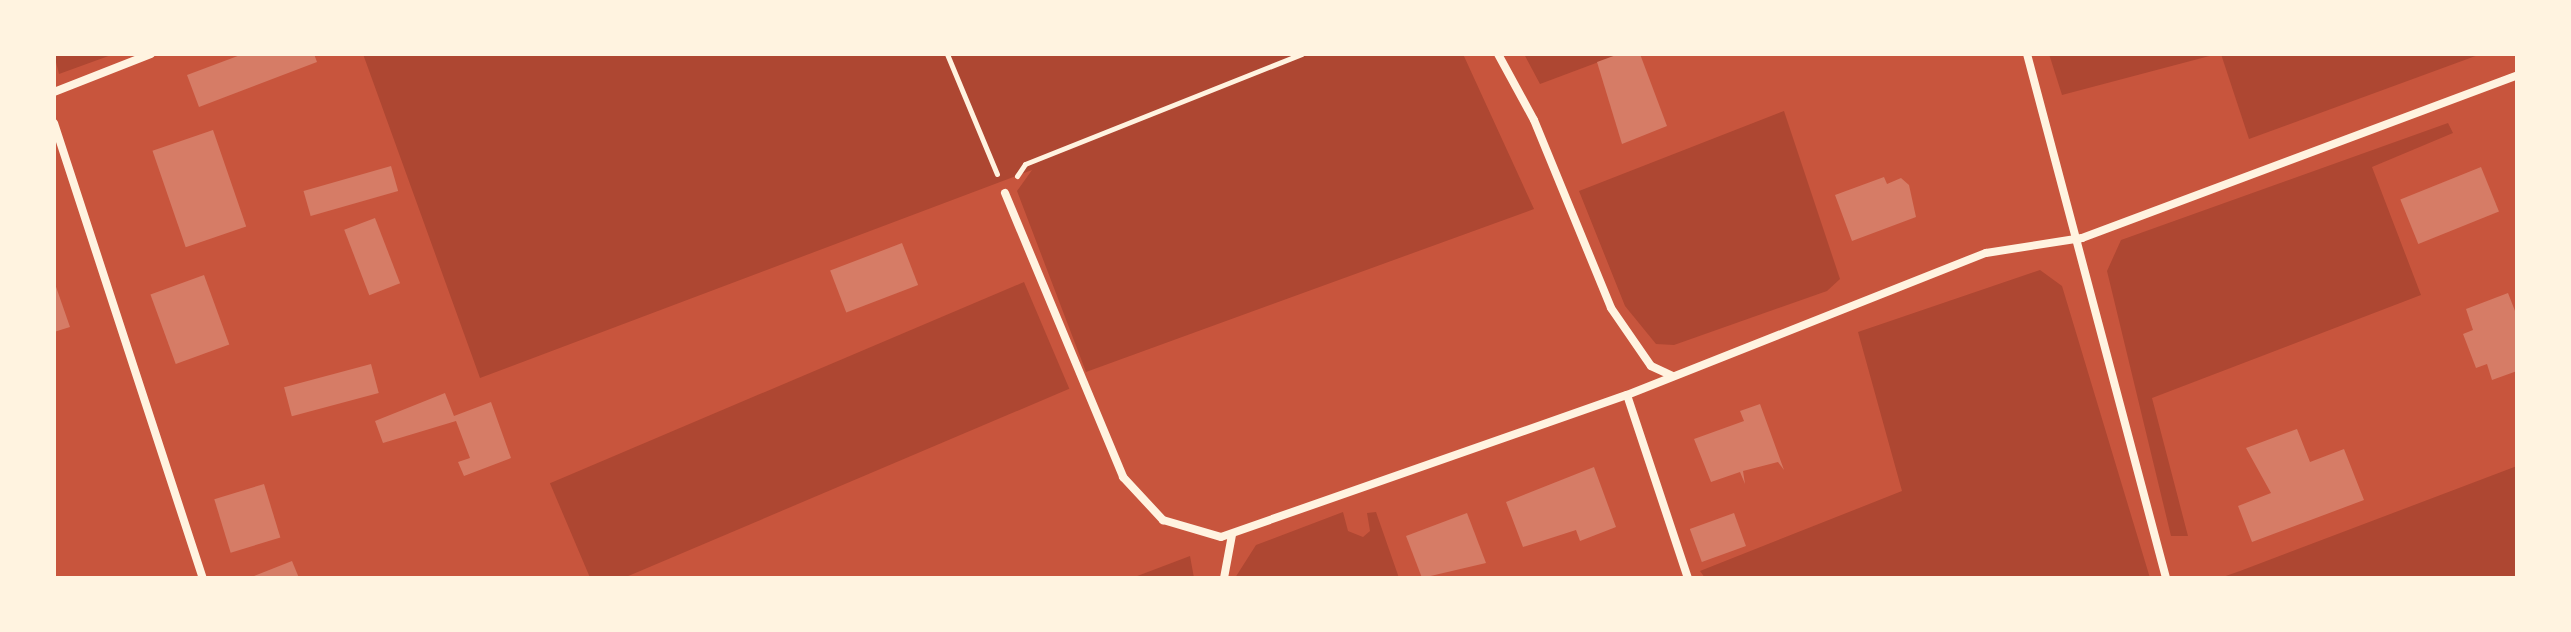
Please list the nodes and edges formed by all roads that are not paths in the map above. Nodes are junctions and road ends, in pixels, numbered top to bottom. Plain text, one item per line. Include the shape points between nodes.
1 (151, 54) edge
2 (1498, 54) edge
3 (2027, 54) edge
4 (2517, 75) edge
5 (54, 92) edge
6 (54, 123) edge
7 (1005, 193) road end
8 (2082, 238) junction
9 (1672, 376) junction
10 (1627, 395) junction
11 (1232, 535) junction
12 (203, 578) edge
13 (1224, 578) edge
14 (1688, 578) edge
15 (2166, 578) edge

1 - 5 street
2 - 9 street via 1534,120 1611,308 1651,366
3 - 8 street
4 - 8 street
6 - 12 street
7 - 11 street via 1123,477 1163,520 1195,535
8 - 9 street via 1986,253
8 - 15 street
9 - 10 street
10 - 11 street
10 - 14 street
11 - 13 street

